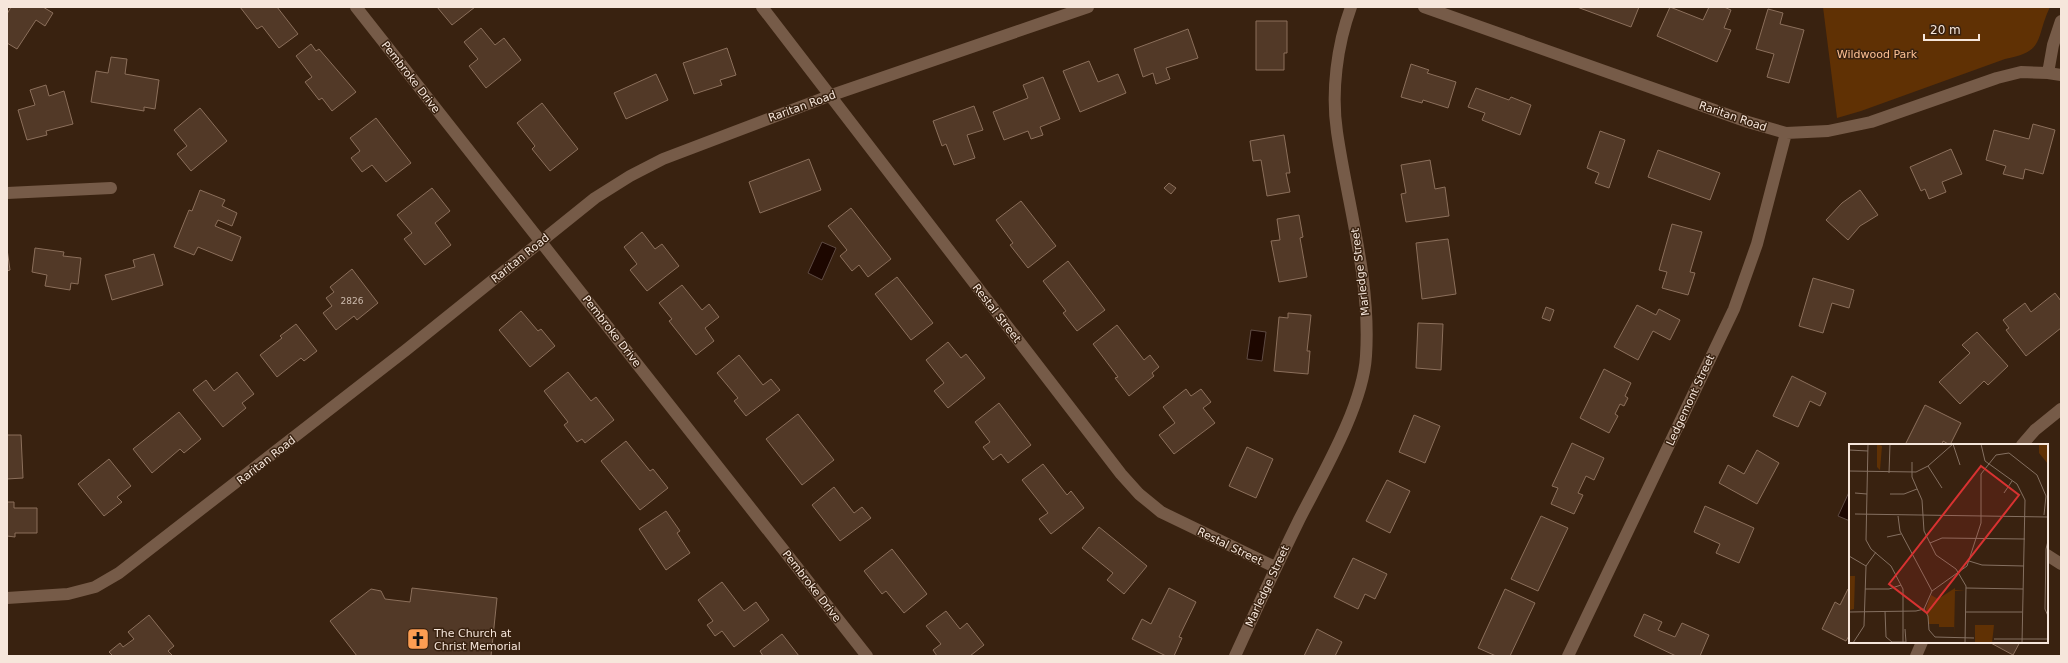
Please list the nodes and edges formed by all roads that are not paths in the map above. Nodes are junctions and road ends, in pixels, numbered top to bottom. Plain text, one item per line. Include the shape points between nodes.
1 (356, 7) edge
2 (762, 7) edge
3 (1088, 7) edge
4 (1350, 7) edge
5 (1424, 7) edge
6 (2061, 21) edge
7 (2048, 72) junction
8 (2061, 75) edge
9 (829, 96) junction
10 (1786, 134) junction
11 (111, 188) dead end
12 (7, 193) edge
13 (541, 240) junction
14 (2061, 409) edge
15 (2023, 444) edge
16 (2048, 556) edge
17 (2061, 564) edge
18 (1275, 567) junction
19 (7, 598) edge
20 (1922, 643) edge
21 (867, 656) edge
22 (1234, 656) edge
23 (1568, 656) edge
24 (1916, 656) edge

1 - 13 street, Pembroke Drive
2 - 9 street, Restal Street
3 - 9 street, Raritan Road
4 - 18 street, Marledge Street via 1335,85 1337,131 1362,273 1366,305 1366,357 1359,390 1336,447
5 - 10 street, Raritan Road
6 - 7 street
7 - 8 street, Raritan Road
7 - 10 street, Raritan Road via 2021,72 1998,78 1871,122 1828,131
9 - 13 street, Raritan Road via 663,159 595,198
9 - 18 street, Restal Street via 1139,494 1161,512
10 - 23 street, Ledgemont Street via 1757,244 1734,309
11 - 12 street
13 - 19 street, Raritan Road via 400,355 119,573 95,587 68,594
13 - 21 street, Pembroke Drive
14 - 15 street via 2035,430
16 - 17 street
18 - 22 street, Marledge Street
20 - 24 street

